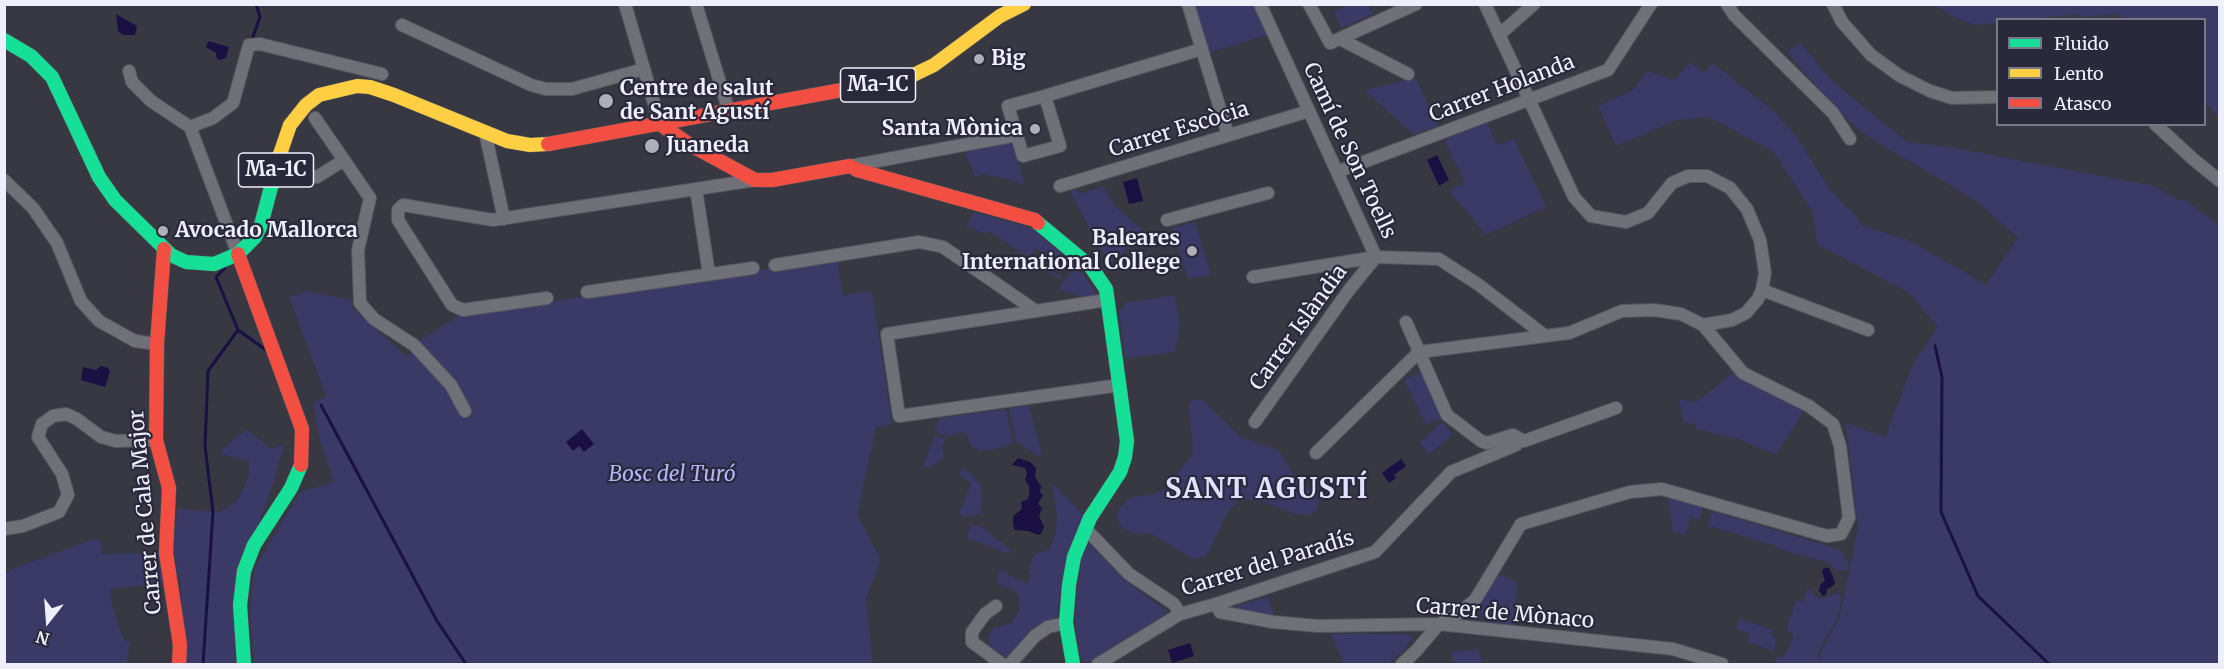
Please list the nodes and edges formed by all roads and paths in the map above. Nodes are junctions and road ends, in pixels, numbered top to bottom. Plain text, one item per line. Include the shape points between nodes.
1 (625, 4) edge
2 (696, 4) edge
3 (1024, 4) edge
4 (1188, 4) edge
5 (1260, 4) edge
6 (1309, 4) edge
7 (1416, 4) edge
8 (1485, 4) edge
9 (1534, 4) edge
10 (1651, 4) edge
11 (1727, 4) edge
12 (1833, 4) edge
13 (402, 25) dead end
14 (1499, 35) junction
15 (1340, 39) junction
16 (4, 40) edge
17 (1202, 49) junction
18 (644, 69) junction
19 (129, 71) dead end
20 (382, 74) dead end
21 (1408, 74) dead end
22 (1045, 96) junction
23 (1996, 98) edge
24 (1529, 99) junction
25 (1309, 111) junction
26 (729, 112) junction
27 (315, 118) dead end
28 (660, 124) junction
29 (2157, 126) edge
30 (190, 127) junction
31 (485, 132) junction
32 (1017, 135) junction
33 (1228, 135) junction
34 (1850, 139) dead end
35 (344, 159) junction
36 (850, 166) junction
37 (276, 171) junction
38 (1337, 172) junction
39 (4, 180) edge
40 (755, 180) junction
41 (2220, 181) edge
42 (1060, 186) dead end
43 (696, 189) junction
44 (1268, 193) dead end
45 (504, 219) junction
46 (1167, 220) dead end
47 (164, 249) junction
48 (238, 254) junction
49 (1376, 257) junction
50 (775, 265) dead end
51 (753, 268) dead end
52 (710, 274) junction
53 (1253, 277) dead end
54 (1762, 290) junction
55 (587, 292) dead end
56 (547, 298) dead end
57 (1107, 300) junction
58 (1036, 310) junction
59 (1407, 322) dead end
60 (1703, 325) junction
61 (1868, 330) dead end
62 (1544, 335) junction
63 (157, 344) junction
64 (1419, 352) junction
65 (1120, 385) junction
66 (1616, 408) dead end
67 (465, 411) dead end
68 (1256, 422) dead end
69 (1519, 439) junction
70 (156, 440) junction
71 (1316, 453) dead end
72 (1085, 528) junction
73 (4, 529) edge
74 (1216, 604) junction
75 (996, 606) dead end
76 (1180, 614) junction
77 (1066, 623) junction
78 (1439, 624) junction
79 (179, 664) edge
80 (244, 664) edge
81 (1002, 664) edge
82 (1010, 664) edge
83 (1073, 664) edge
84 (1098, 664) edge
85 (1402, 664) edge
86 (1722, 664) edge

1 - 18 street
2 - 26 street
3 - 26 main road, Ma-1C via 912,76
4 - 17 street
5 - 25 street, Camí de Son Toells
6 - 15 street via 1330,43
7 - 15 street
8 - 14 street
9 - 14 street
10 - 24 street, Carrer Holanda via 1608,70
11 - 34 street via 1833,113
12 - 23 street via 1842,22 1871,55 1900,76 1952,98
13 - 18 street via 546,89 572,89
14 - 24 street
15 - 21 street
16 - 47 main road via 32,56 52,77 99,177 115,200
17 - 22 street
17 - 33 street
18 - 28 street
19 - 30 street via 132,82 151,101
20 - 30 street via 260,44 249,45 232,103 213,118
22 - 32 street via 1008,106
22 - 32 street via 1059,146 1023,156
24 - 38 street, Carrer Holanda
24 - 54 street via 1574,197 1591,216 1626,222 1648,213 1672,183 1688,176 1707,176 1730,188 1757,228 1765,273
25 - 33 street, Carrer Escòcia
25 - 38 street, Camí de Son Toells
26 - 28 main road, Ma-1C
27 - 35 street
28 - 31 main road, Ma-1C via 544,145 518,144
28 - 40 main road
29 - 41 street
30 - 48 street
31 - 37 main road, Ma-1C via 384,91 344,87 319,95 299,112 284,140
31 - 45 street
32 - 36 street
33 - 42 street, Carrer Escòcia
35 - 37 street via 317,177
35 - 67 street via 370,198 358,250 360,303 374,319 414,345 451,385
36 - 40 main road
36 - 57 main road via 1035,220 1090,267 1106,289
37 - 48 main road, Ma-1C via 261,225
38 - 49 street, Camí de Son Toells
39 - 63 street via 33,208 57,243 81,301 99,321 135,341
40 - 43 street
43 - 45 street
43 - 52 street
44 - 46 street
45 - 56 street via 403,205 398,210 398,220 452,305 463,310
47 - 48 main road via 180,260 201,264 220,262
47 - 63 main road, Carrer de Cala Major
48 - 80 main road via 303,437 301,465 295,480 254,545 244,571 240,605
49 - 53 street
49 - 62 street, Camí de Son Toells via 1439,259
49 - 68 street, Carrer Islàndia
50 - 58 street via 919,242 943,247
51 - 52 street
52 - 55 street
54 - 60 street via 1746,313
54 - 61 street
57 - 58 street
57 - 65 main road
58 - 65 street via 887,334 899,416
59 - 64 street
60 - 62 street via 1681,314 1622,311 1569,333
60 - 78 street via 1743,373 1809,406 1833,424 1840,446 1849,518 1841,534 1827,536 1662,489 1630,492 1521,524 1475,600
62 - 64 street
63 - 70 main road, Carrer de Cala Major
64 - 69 street via 1447,416 1487,443 1513,435
64 - 71 street
65 - 72 main road via 1127,441 1125,457 1120,472
66 - 69 street via 1524,441
69 - 74 street, Carrer del Paradís via 1516,445 1451,472 1374,552
70 - 73 street via 116,441 101,437 66,414 53,417 42,424 38,437 62,474 68,495 59,512
70 - 79 main road, Carrer de Cala Major via 169,488 166,553 180,645
72 - 76 street, Carrer del Paradís via 1129,574 1174,604
72 - 77 main road via 1071,571
74 - 76 street, Carrer del Paradís
74 - 78 street, Carrer de Mònaco via 1220,612 1303,625
75 - 81 street via 972,632 972,642
76 - 84 street
77 - 82 street via 1048,627 1035,636
77 - 83 main road
78 - 85 street
78 - 86 street, Carrer de Mònaco via 1673,649

